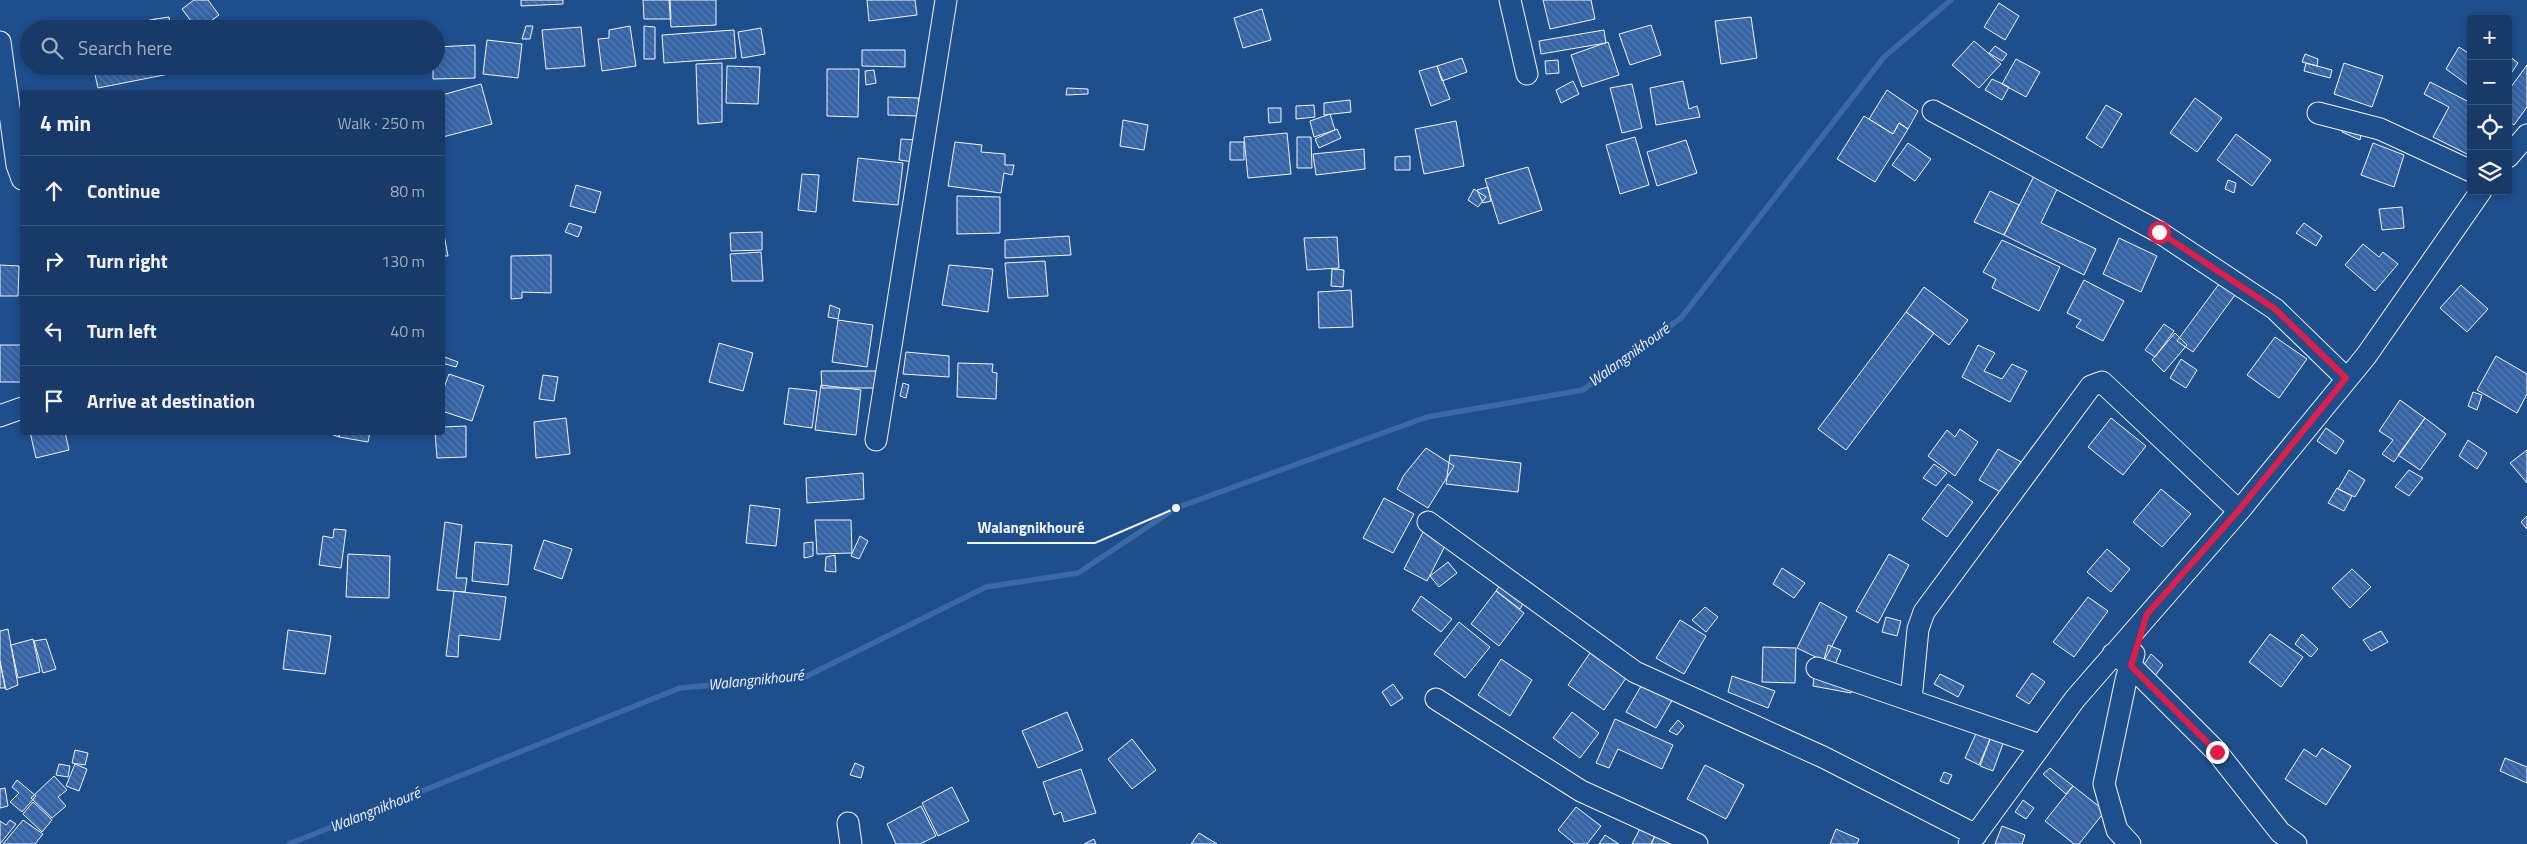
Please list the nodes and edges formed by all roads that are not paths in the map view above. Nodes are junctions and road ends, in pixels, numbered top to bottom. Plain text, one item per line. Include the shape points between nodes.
1 (946, 0) edge
2 (1510, 0) edge
3 (0, 42) edge
4 (1527, 74) dead end
5 (1933, 111) dead end
6 (2318, 113) dead end
7 (2527, 135) edge
8 (2512, 152) edge
9 (2467, 169) edge
10 (20, 172) edge
11 (2478, 195) edge
12 (2346, 378) junction
13 (20, 409) edge
14 (0, 416) edge
15 (876, 440) dead end
16 (2239, 510) junction
17 (1428, 522) dead end
18 (2147, 614) junction
19 (2113, 654) junction
20 (2131, 666) junction
21 (1818, 668) dead end
22 (1436, 699) dead end
23 (1911, 700) junction
24 (2040, 745) junction
25 (1973, 840) edge
26 (1697, 844) edge
27 (2130, 844) edge
28 (2296, 844) edge

1 - 15 street
2 - 4 street
3 - 10 street
5 - 12 street via 2159,232 2275,309
6 - 9 street via 2380,129
7 - 8 street
11 - 12 street via 2366,356
12 - 16 street
13 - 14 street
16 - 18 street
16 - 23 street via 2102,382 2096,383 1924,612 1918,629
17 - 25 street via 1635,672 1823,756
18 - 19 street
18 - 20 street
19 - 20 street
19 - 24 street
20 - 27 street via 2104,784 2118,830
20 - 28 street via 2217,752 2280,832
21 - 23 street
22 - 26 street via 1581,791
23 - 24 street
24 - 25 street

